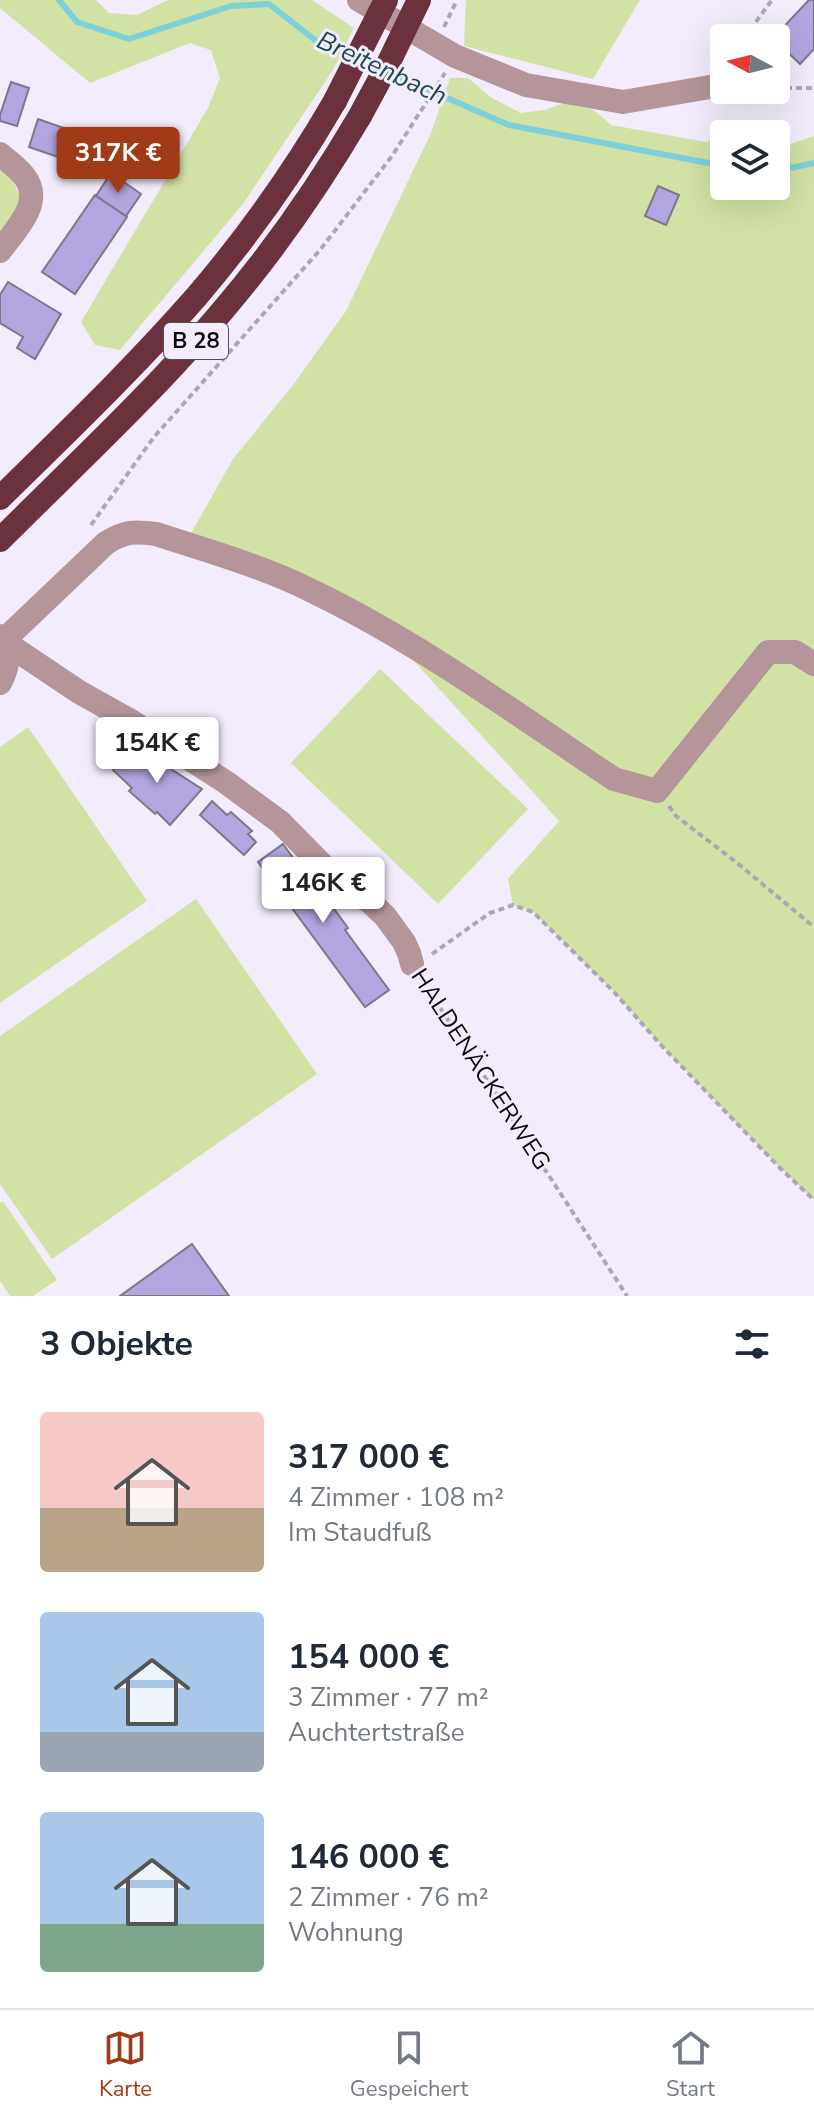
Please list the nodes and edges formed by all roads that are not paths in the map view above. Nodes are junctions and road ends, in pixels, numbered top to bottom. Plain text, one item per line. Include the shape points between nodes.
1 (359, 0) edge
2 (386, 0) edge
3 (419, 0) edge
4 (710, 87) dead end
5 (0, 154) edge
6 (0, 251) edge
7 (0, 498) edge
8 (0, 540) edge
9 (2, 639) edge
10 (814, 664) edge
11 (0, 683) edge
12 (412, 964) road end

1 - 4 street via 455,56 526,85 623,102
2 - 7 highway, B 28, bridge via 335,101 268,205 199,293
3 - 8 highway, B 28, bridge via 360,116 265,259 143,398
5 - 6 street via 25,177 33,197
9 - 10 street via 106,543 121,533 156,534 257,567 383,627 614,779 657,791 768,652 795,652
9 - 11 street via 8,663
9 - 12 street, HALDENÄCKERWEG via 280,822 347,890 385,916

